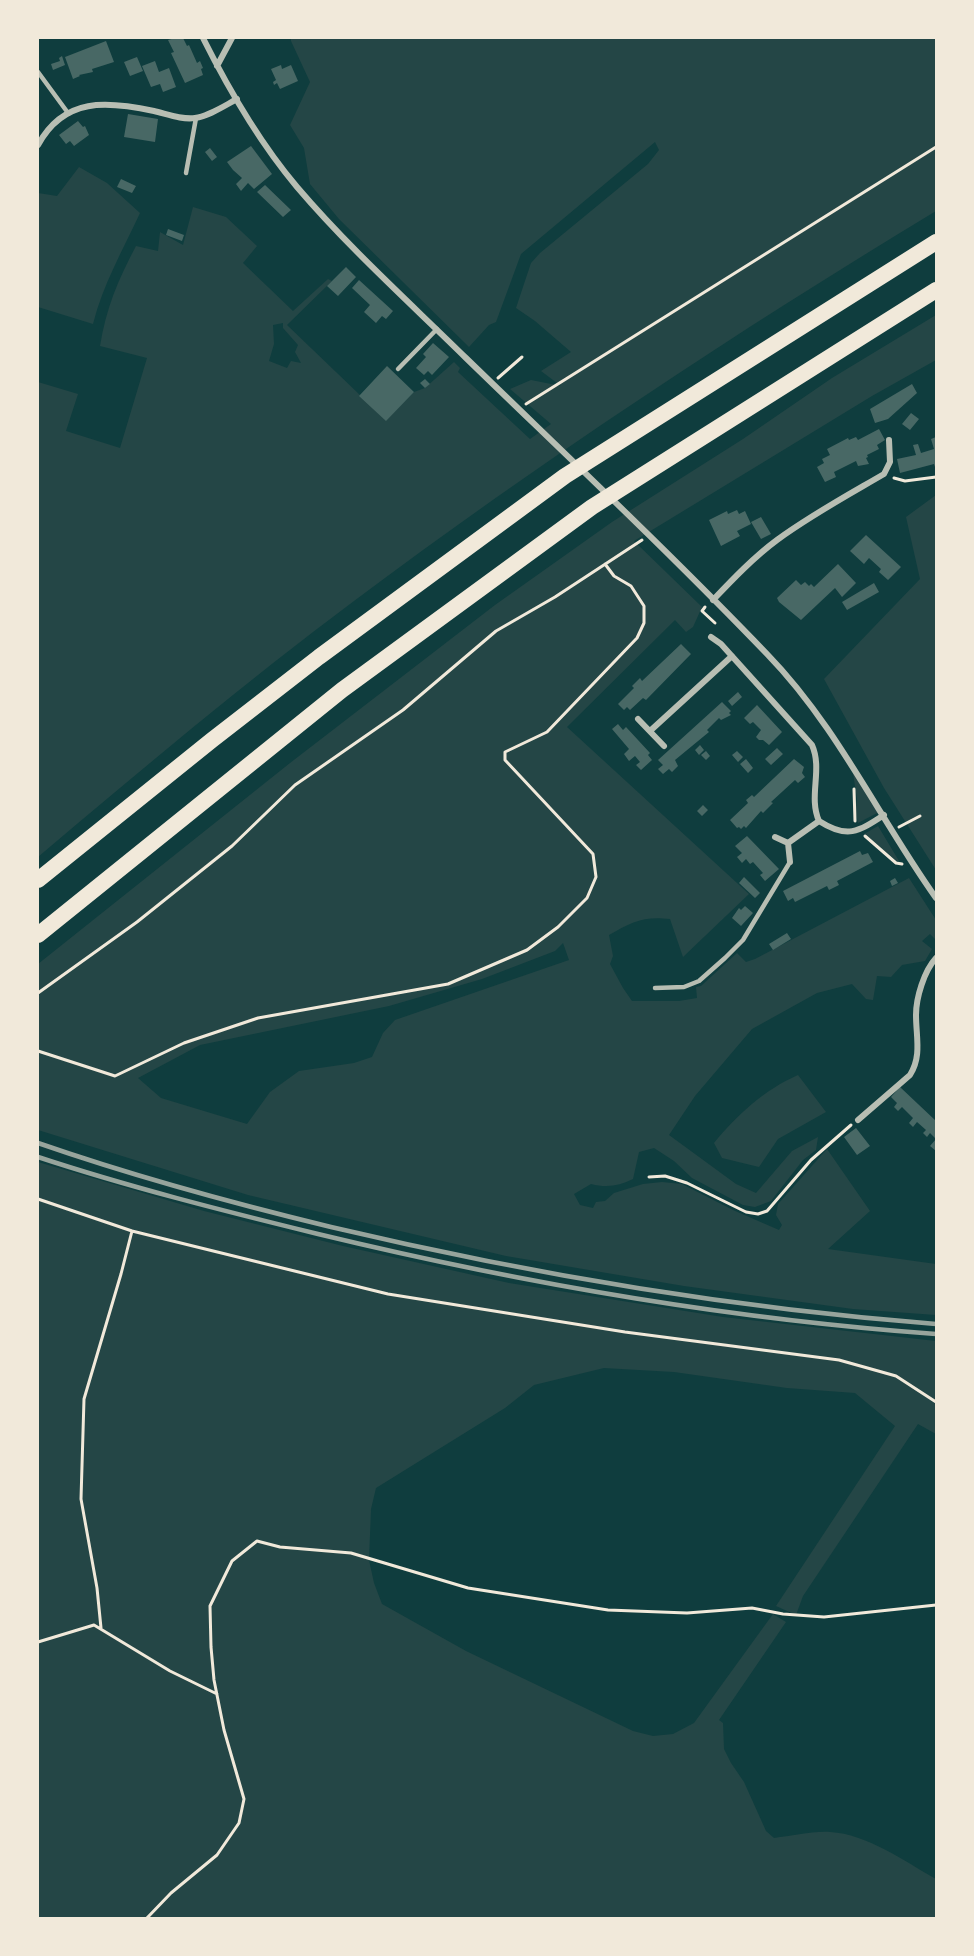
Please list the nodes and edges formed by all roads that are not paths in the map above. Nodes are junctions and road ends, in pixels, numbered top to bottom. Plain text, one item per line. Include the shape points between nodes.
1 (203, 38) edge
2 (232, 38) edge
3 (217, 66) junction
4 (38, 72) edge
5 (237, 99) junction
6 (68, 114) junction
7 (196, 118) junction
8 (38, 146) edge
9 (186, 173) dead end
10 (936, 242) edge
11 (936, 290) edge
12 (437, 330) junction
13 (398, 369) dead end
14 (889, 440) dead end
15 (712, 600) junction
16 (711, 637) dead end
17 (732, 656) junction
18 (638, 719) dead end
19 (650, 731) junction
20 (664, 746) dead end
21 (884, 815) junction
22 (819, 821) junction
23 (775, 837) dead end
24 (788, 843) junction
25 (790, 862) joint
26 (38, 880) edge
27 (936, 898) edge
28 (38, 935) edge
29 (936, 958) edge
30 (656, 988) dead end
31 (858, 1120) road end

1 - 3 street
2 - 3 street
3 - 5 street
4 - 6 lane
5 - 7 street
5 - 12 street via 296,186
6 - 7 street via 82,106 108,103
6 - 8 street via 54,123
7 - 9 lane
10 - 26 highway via 565,476 319,657
11 - 28 highway via 592,507 342,690
12 - 13 lane
12 - 15 street
14 - 15 street via 890,462 884,474 776,540
15 - 21 street via 769,656 818,715
16 - 17 street
17 - 19 street
17 - 22 street via 812,745 818,763 814,805
18 - 19 street
19 - 20 street
21 - 22 street via 844,834
21 - 27 street
22 - 24 street
23 - 24 street
24 - 25 street
25 - 30 lane via 743,940 726,958 692,984
29 - 31 street via 918,1001 916,1067

